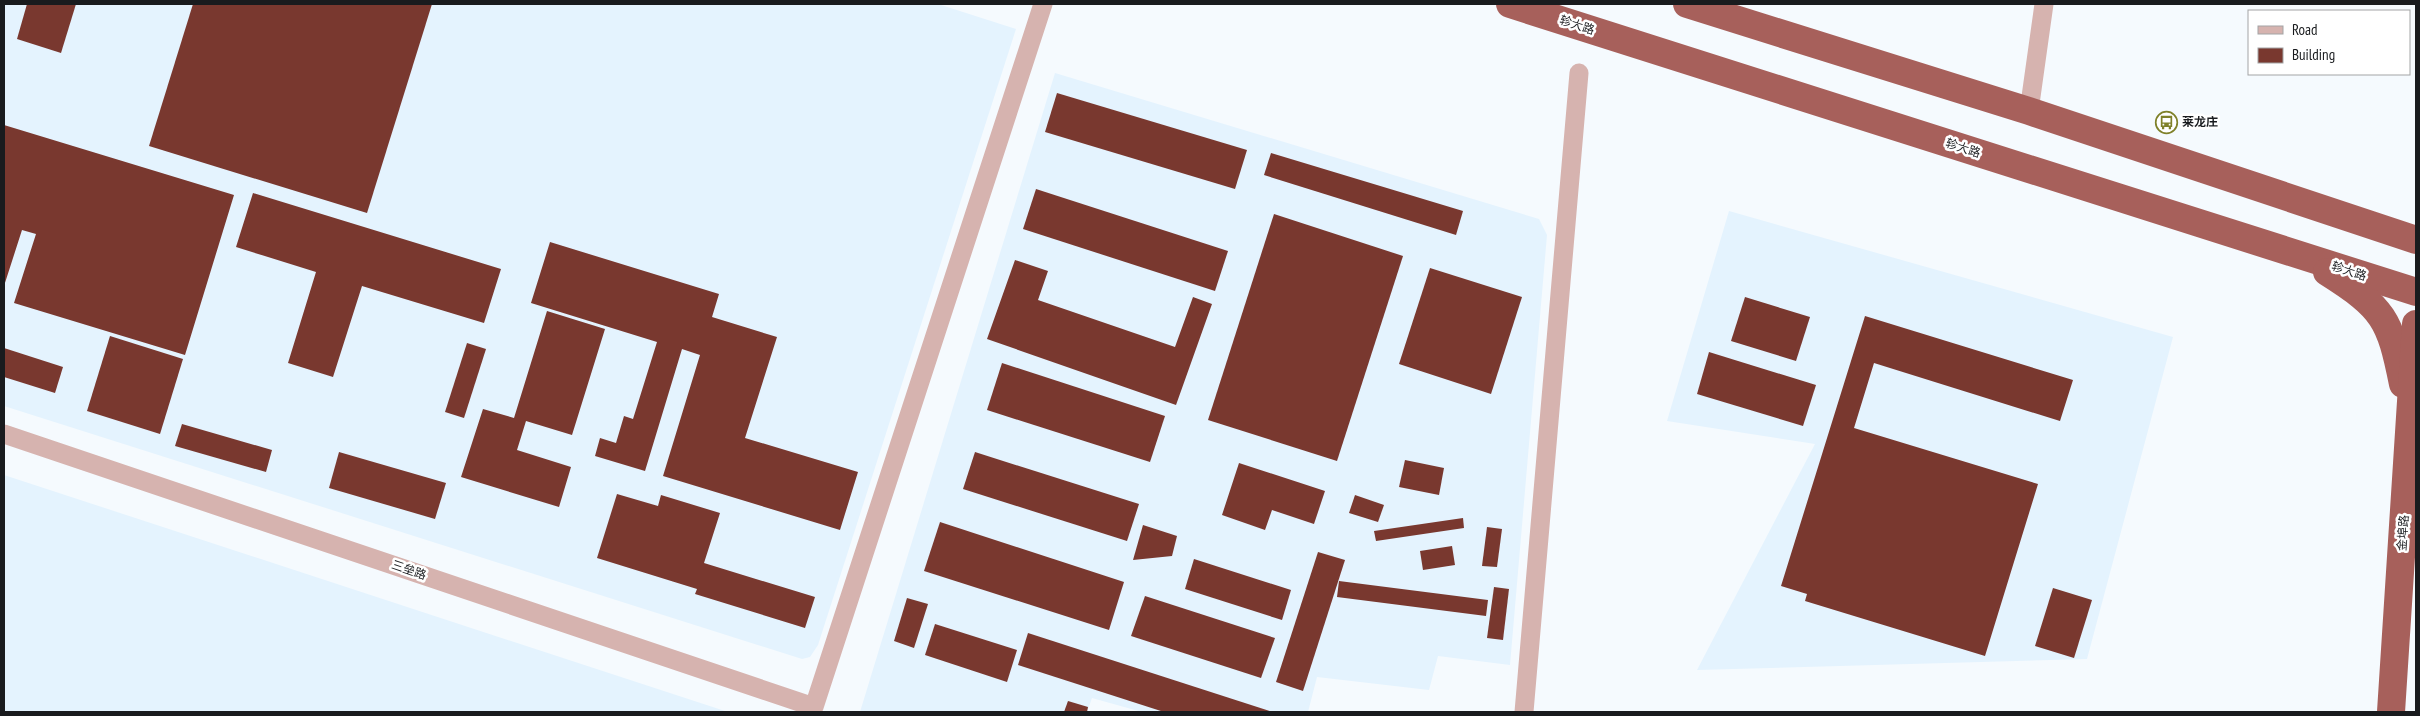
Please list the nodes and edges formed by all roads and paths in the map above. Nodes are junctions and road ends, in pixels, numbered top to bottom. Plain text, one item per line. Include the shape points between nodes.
1 (1044, 4) edge
2 (1510, 4) edge
3 (1687, 4) edge
4 (2044, 4) edge
5 (1579, 73) dead end
6 (2029, 111) junction
7 (2416, 240) edge
8 (2301, 256) junction
9 (2416, 292) edge
10 (2416, 324) edge
11 (2410, 422) junction
12 (4, 434) edge
13 (1524, 712) edge
14 (2391, 712) edge

1 - 12 street, 三垒路 via 814,707
2 - 8 highway, 轸大路
3 - 6 highway
4 - 6 street
5 - 13 street
6 - 7 highway
8 - 9 highway, 轸大路
8 - 11 highway via 2374,306 2386,323 2394,339
10 - 11 highway, 金埠路
11 - 14 highway, 金埠路

